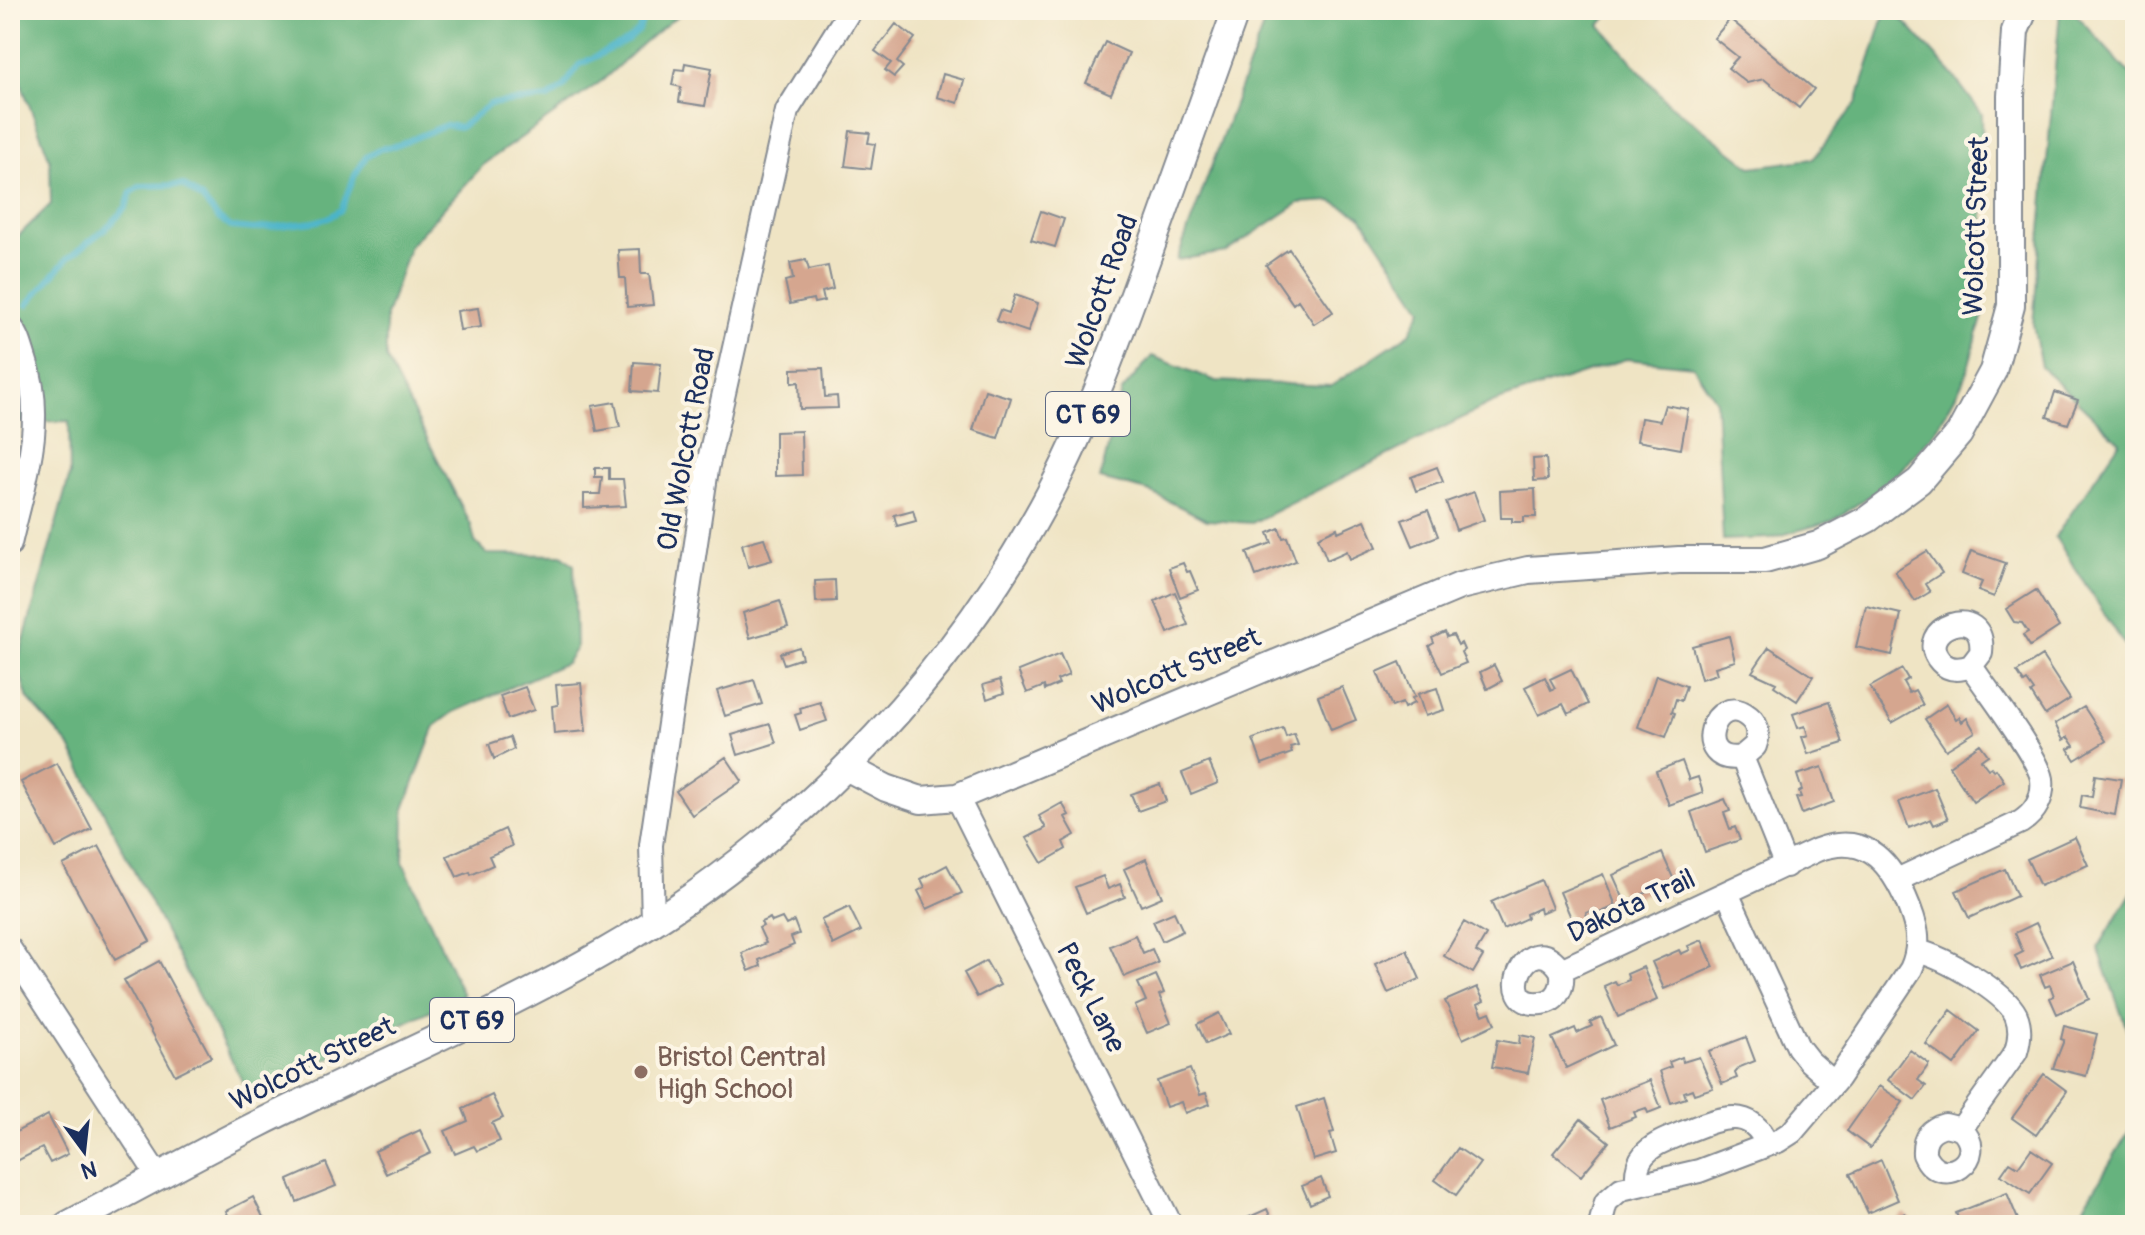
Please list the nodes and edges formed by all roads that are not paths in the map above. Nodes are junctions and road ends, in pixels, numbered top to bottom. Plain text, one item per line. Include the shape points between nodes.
1 (850, 10) edge
2 (1236, 10) edge
3 (2024, 10) edge
4 (10, 326) edge
5 (10, 544) edge
6 (1971, 666) dead end
7 (1742, 757) dead end
8 (848, 768) junction
9 (957, 797) junction
10 (1786, 866) junction
11 (1897, 880) junction
12 (1727, 893) junction
13 (653, 921) junction
14 (10, 949) edge
15 (1917, 951) junction
16 (1561, 970) dead end
17 (1834, 1083) junction
18 (1961, 1129) dead end
19 (1767, 1145) junction
20 (158, 1176) junction
21 (1637, 1184) junction
22 (67, 1225) edge
23 (1171, 1225) edge
24 (1600, 1225) edge

1 - 13 street, Old Wolcott Road via 787,111 707,469 651,845
2 - 8 main road, Wolcott Road / CT 69 via 1102,383 1049,493 988,598
3 - 9 main road, Wolcott Street via 2015,31 2011,96 2011,306 1993,371 1959,434 1919,481 1868,519 1818,545 1765,560 1528,570 1460,586
4 - 5 street via 32,378 36,422
6 - 11 street via 2037,764 2040,800 2021,822
7 - 10 street
8 - 9 main road, Wolcott Street via 921,800
8 - 13 main road, Wolcott Street / CT 69 via 725,871
9 - 23 street, Peck Lane
10 - 11 street, Dakota Trail via 1827,847 1845,845 1880,858
10 - 12 street, Dakota Trail
11 - 15 street via 1916,924
12 - 16 street, Dakota Trail
12 - 17 street via 1798,1047
13 - 20 main road, Wolcott Street / CT 69 via 560,976
14 - 20 street
15 - 17 street via 1911,969
15 - 18 street via 1950,963 2002,999 2019,1023 2016,1052
17 - 19 street via 1792,1132
19 - 21 street via 1682,1177
19 - 21 street via 1751,1124 1719,1118 1649,1149 1638,1165
20 - 22 main road, Wolcott Street / CT 69
21 - 24 street via 1610,1197

